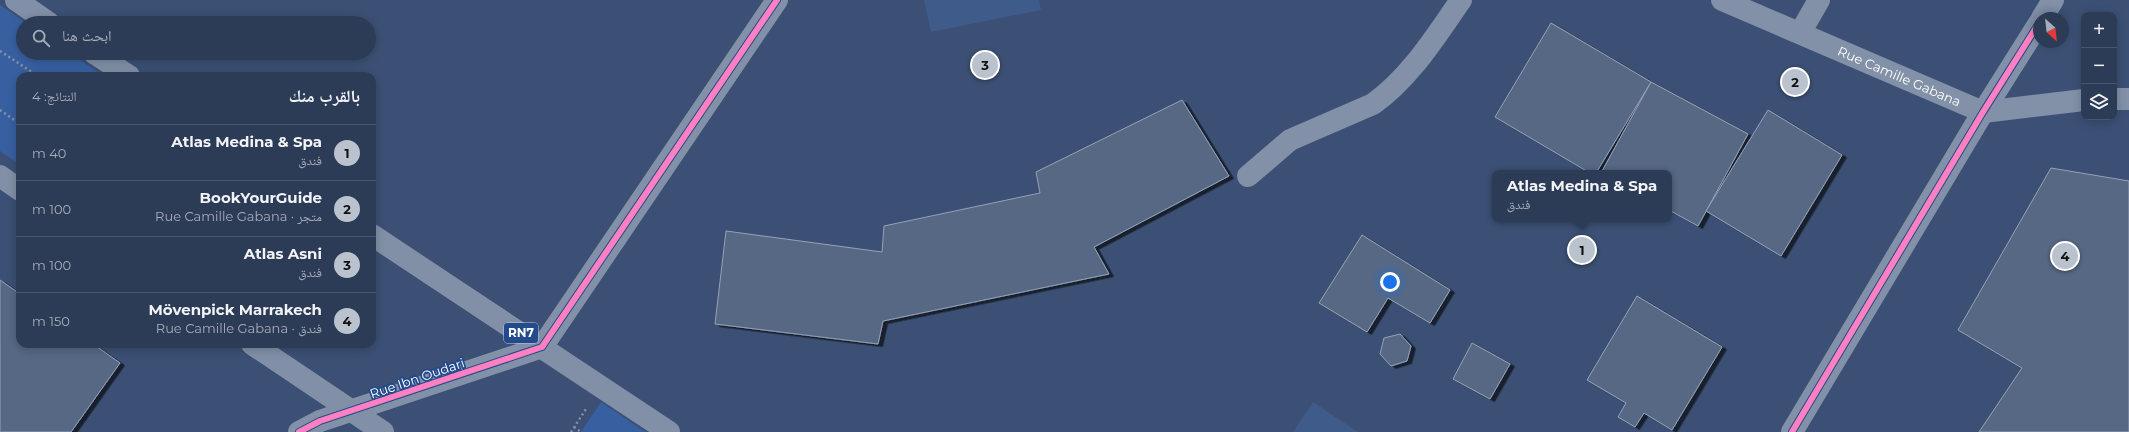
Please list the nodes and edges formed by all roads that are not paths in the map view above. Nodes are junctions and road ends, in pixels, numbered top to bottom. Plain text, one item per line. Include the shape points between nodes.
1 (16, 0) edge
2 (777, 0) edge
3 (1461, 0) edge
4 (1722, 0) edge
5 (1819, 0) edge
6 (2053, 0) edge
7 (2046, 12) edge
8 (39, 16) edge
9 (1800, 33) junction
10 (2033, 33) edge
11 (105, 60) edge
12 (123, 72) edge
13 (2117, 99) edge
14 (2129, 99) edge
15 (2081, 100) edge
16 (1983, 112) junction
17 (0, 176) edge
18 (1248, 176) dead end
19 (16, 187) edge
20 (376, 238) edge
21 (542, 347) junction
22 (258, 348) edge
23 (351, 411) junction
24 (299, 432) edge
25 (382, 432) edge
26 (669, 432) edge
27 (1792, 432) edge

1 - 8 main road
2 - 21 street
3 - 18 street via 1418,60 1384,97 1350,115 1290,140
4 - 9 street, Rue Camille Gabana
5 - 9 street
6 - 7 street
9 - 16 street, Rue Camille Gabana
10 - 16 street
11 - 12 main road
13 - 14 street
15 - 16 street
16 - 27 street
17 - 19 main road
20 - 21 main road, RN7
21 - 23 street, Rue Ibn Oudari
21 - 26 main road, RN7
22 - 23 main road
23 - 24 street, Rue Ibn Oudari via 320,421
23 - 25 main road

